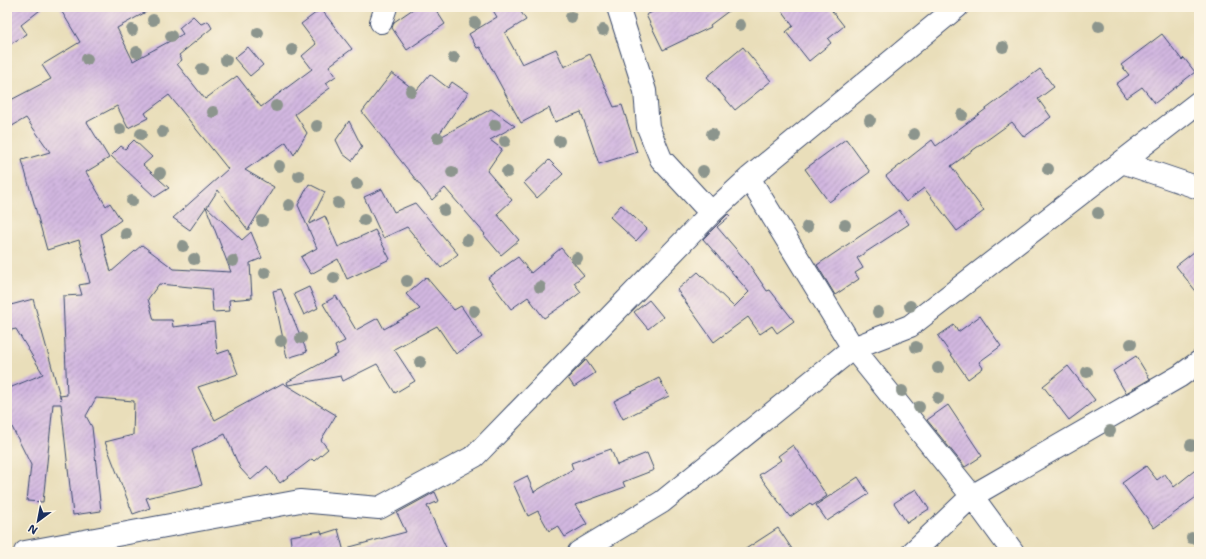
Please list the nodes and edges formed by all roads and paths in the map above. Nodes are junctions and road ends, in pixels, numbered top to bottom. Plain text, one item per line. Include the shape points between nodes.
1 (618, 7) edge
2 (957, 7) edge
3 (1199, 102) edge
4 (1122, 162) junction
5 (749, 178) junction
6 (1199, 188) edge
7 (710, 213) junction
8 (853, 348) junction
9 (1199, 362) edge
10 (972, 496) junction
11 (25, 552) edge
12 (579, 552) edge
13 (912, 552) edge
14 (1013, 552) edge

1 - 7 street via 645,91 648,127 661,159
2 - 5 street
3 - 4 street
4 - 6 street
4 - 8 street via 910,326
5 - 7 street
5 - 8 street
7 - 11 street via 475,456 379,508 300,501
8 - 10 street
8 - 12 street via 662,502
9 - 10 street via 1180,376
10 - 13 street
10 - 14 street

